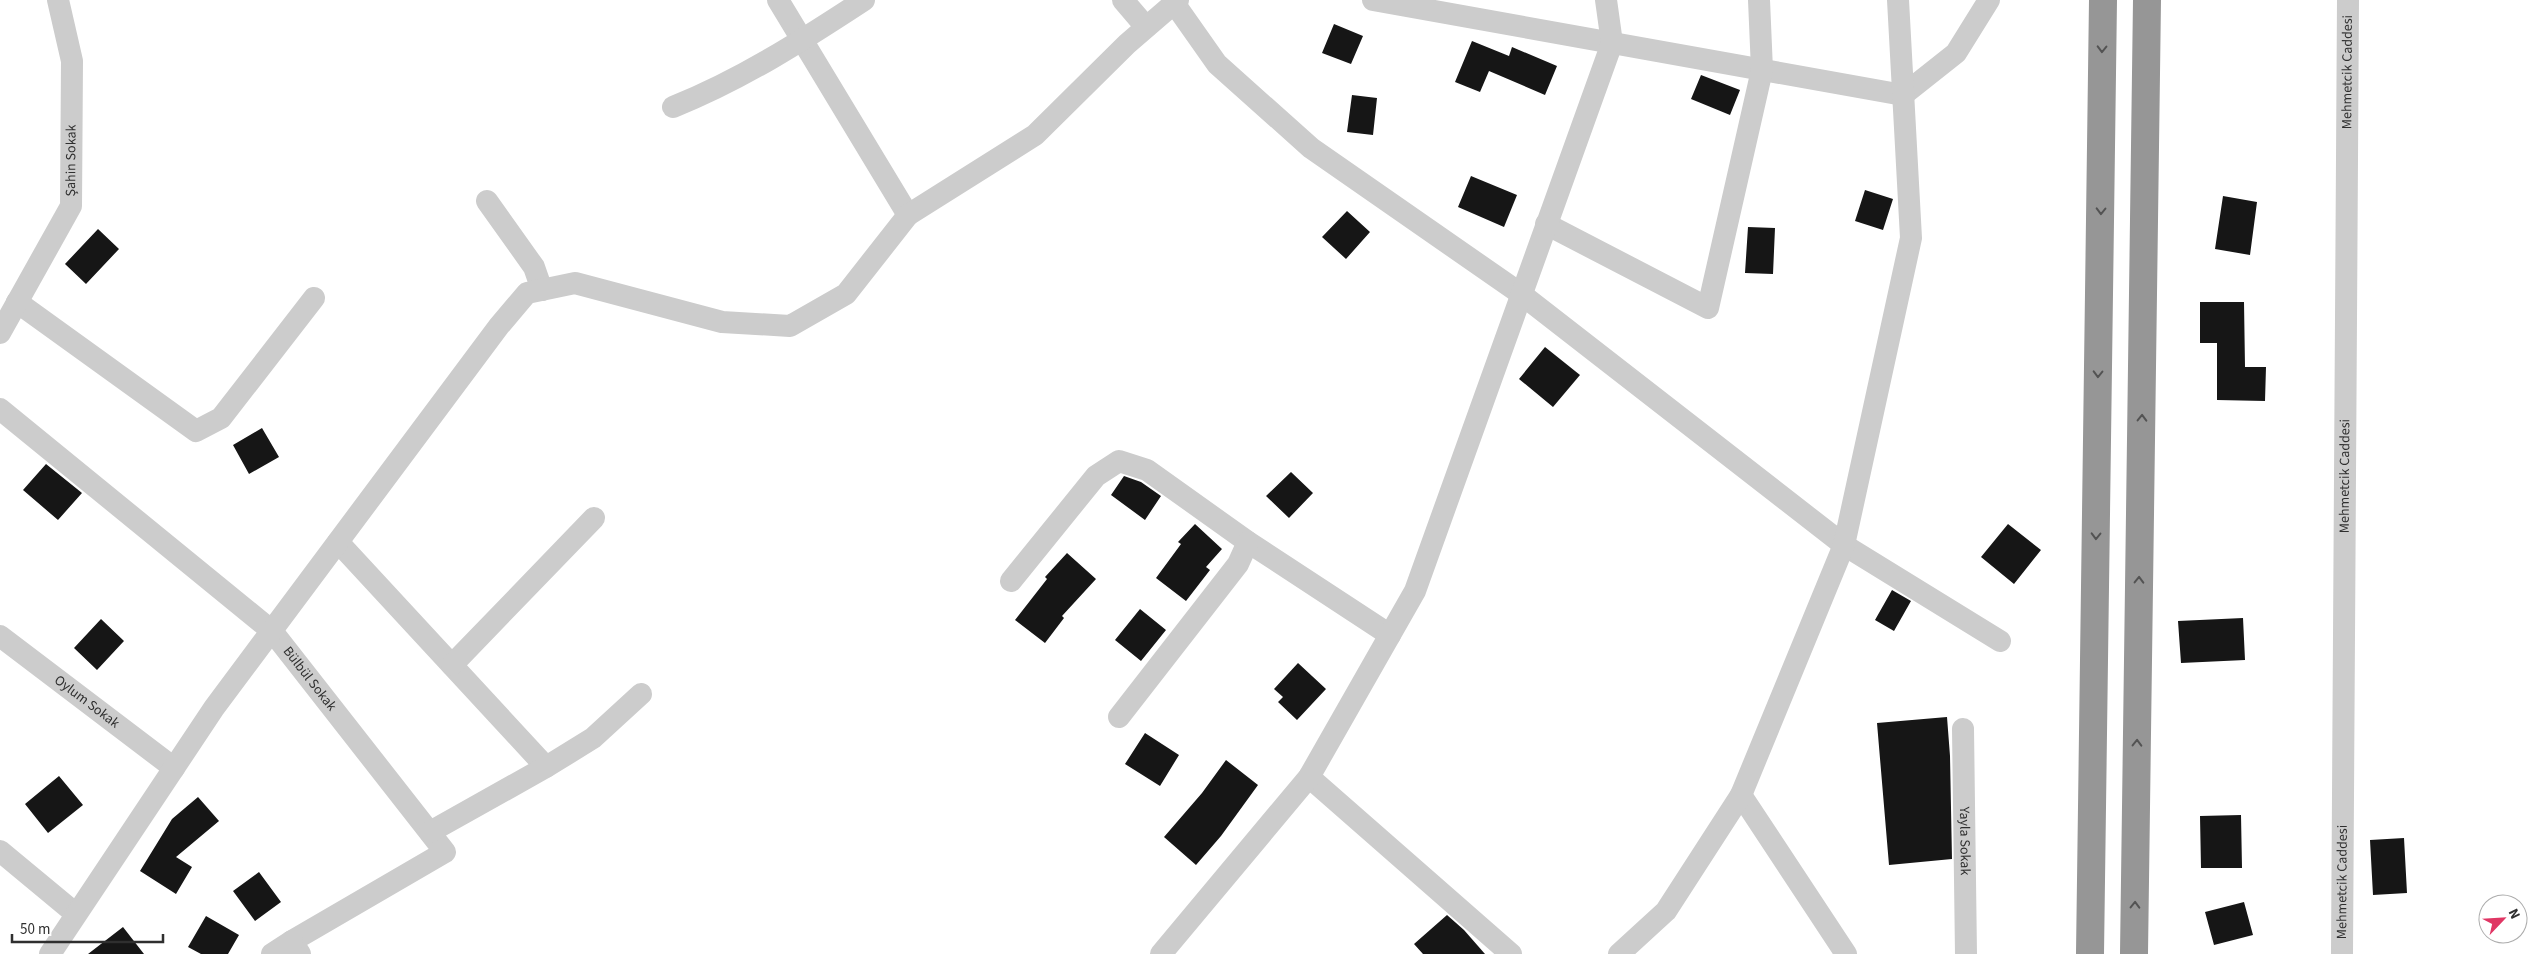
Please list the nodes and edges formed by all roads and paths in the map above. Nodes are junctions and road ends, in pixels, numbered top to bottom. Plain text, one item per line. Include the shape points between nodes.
1 (58, 0) edge
2 (778, 0) edge
3 (864, 0) edge
4 (1123, 0) edge
5 (1378, 0) edge
6 (1606, 0) edge
7 (1759, 0) edge
8 (1898, 0) edge
9 (1989, 0) edge
10 (2103, 0) edge
11 (2147, 0) edge
12 (2348, 0) edge
13 (1176, 2) edge
14 (1146, 27) junction
15 (803, 40) junction
16 (1612, 43) junction
17 (1762, 70) junction
18 (1903, 95) junction
19 (673, 107) dead end
20 (487, 202) dead end
21 (908, 215) junction
22 (1546, 224) junction
23 (542, 290) junction
24 (1521, 294) junction
25 (314, 298) dead end
26 (17, 302) junction
27 (0, 333) edge
28 (0, 409) edge
29 (594, 518) dead end
30 (338, 542) junction
31 (1248, 542) junction
32 (1844, 545) junction
33 (1011, 581) dead end
34 (272, 631) junction
35 (1390, 635) junction
36 (0, 636) edge
37 (2000, 641) dead end
38 (452, 665) junction
39 (641, 694) dead end
40 (1119, 717) dead end
41 (1963, 729) dead end
42 (546, 767) junction
43 (174, 768) junction
44 (1309, 777) junction
45 (1741, 795) junction
46 (430, 832) junction
47 (0, 851) edge
48 (76, 914) junction
49 (296, 948) edge
50 (50, 954) edge
51 (272, 954) edge
52 (1162, 954) edge
53 (1511, 954) edge
54 (1619, 954) edge
55 (1846, 954) edge
56 (1966, 954) edge
57 (2090, 954) edge
58 (2134, 954) edge
59 (2342, 954) edge

1 - 26 street, Şahin Sokak via 72,61 71,206
2 - 15 street
3 - 15 street
4 - 14 street
5 - 16 street
6 - 16 street
7 - 17 street
8 - 18 street
9 - 18 street via 1956,53
10 -> 57 highway
58 -> 11 highway
12 - 59 street, Mehmetcik Caddesi
13 - 14 street
13 - 24 street via 1217,64 1311,148
14 - 21 street via 1035,135
15 - 19 street via 713,91
15 - 21 street
16 - 17 street
16 - 22 street
17 - 18 street
17 - 22 street via 1708,308
18 - 32 street via 1911,238
20 - 23 street via 534,267
21 - 23 street via 846,294 790,326 722,322 575,283
22 - 24 street
23 - 30 street via 526,293 499,326
24 - 32 street
24 - 35 street via 1415,591
25 - 26 street via 221,418 196,431
26 - 27 street, Şahin Sokak
28 - 34 street, Bülbül Sokak
29 - 38 street
30 - 34 street
30 - 38 street
31 - 33 street via 1147,470 1119,461 1096,476
31 - 35 street
31 - 40 street via 1238,564
32 - 37 street
32 - 45 street
34 - 43 street
34 - 46 street, Bülbül Sokak
35 - 44 street
36 - 43 street, Oylum Sokak
38 - 42 street
39 - 42 street via 593,738
41 - 56 street, Yayla Sokak
42 - 46 street
43 - 48 street
44 - 52 street
44 - 53 street
45 - 54 street via 1666,911
45 - 55 street
46 - 49 street, Bülbül Sokak via 445,852
47 - 48 street
48 - 50 street
49 - 51 street

